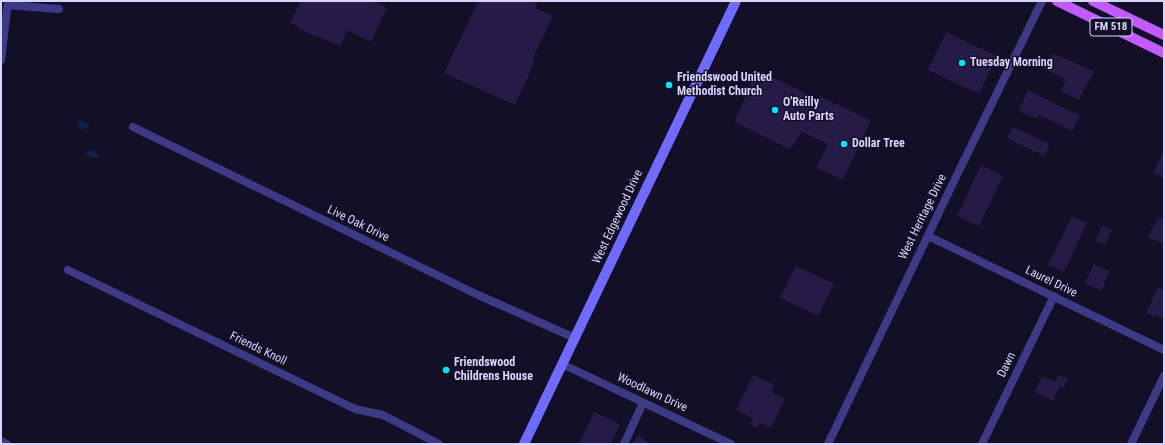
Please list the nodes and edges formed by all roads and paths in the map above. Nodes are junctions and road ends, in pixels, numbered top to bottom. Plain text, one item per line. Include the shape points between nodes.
1 (736, 1) edge
2 (1042, 1) edge
3 (1057, 1) edge
4 (1094, 1) edge
5 (8, 3) edge
6 (59, 9) dead end
7 (1164, 35) edge
8 (1164, 53) edge
9 (1, 60) edge
10 (133, 127) dead end
11 (928, 236) junction
12 (68, 270) dead end
13 (1054, 296) junction
14 (575, 338) junction
15 (1164, 350) edge
16 (562, 364) junction
17 (1164, 376) edge
18 (643, 402) junction
19 (713, 440) edge
20 (1, 441) edge
21 (7, 444) edge
22 (439, 444) edge
23 (524, 444) edge
24 (624, 444) edge
25 (731, 444) edge
26 (828, 444) edge
27 (982, 444) edge
28 (1131, 444) edge

1 - 14 main road, West Edgewood Drive
2 - 11 street, West Heritage Drive
3 - 8 main road, FM 518
4 - 7 main road, FM 518
5 - 6 street
5 - 9 street
10 - 14 street, Live Oak Drive via 478,295
11 - 13 street, Laurel Drive
11 - 26 street, West Heritage Drive
12 - 22 street, Friends Knoll via 355,409 383,415
13 - 15 street, Laurel Drive
13 - 27 street, Dawn
14 - 16 main road, West Edgewood Drive
16 - 18 street, Woodlawn Drive
16 - 23 main road, West Edgewood Drive
17 - 28 street
18 - 19 street, Woodlawn Drive
18 - 24 street
19 - 25 street, Woodlawn Drive
20 - 21 street

